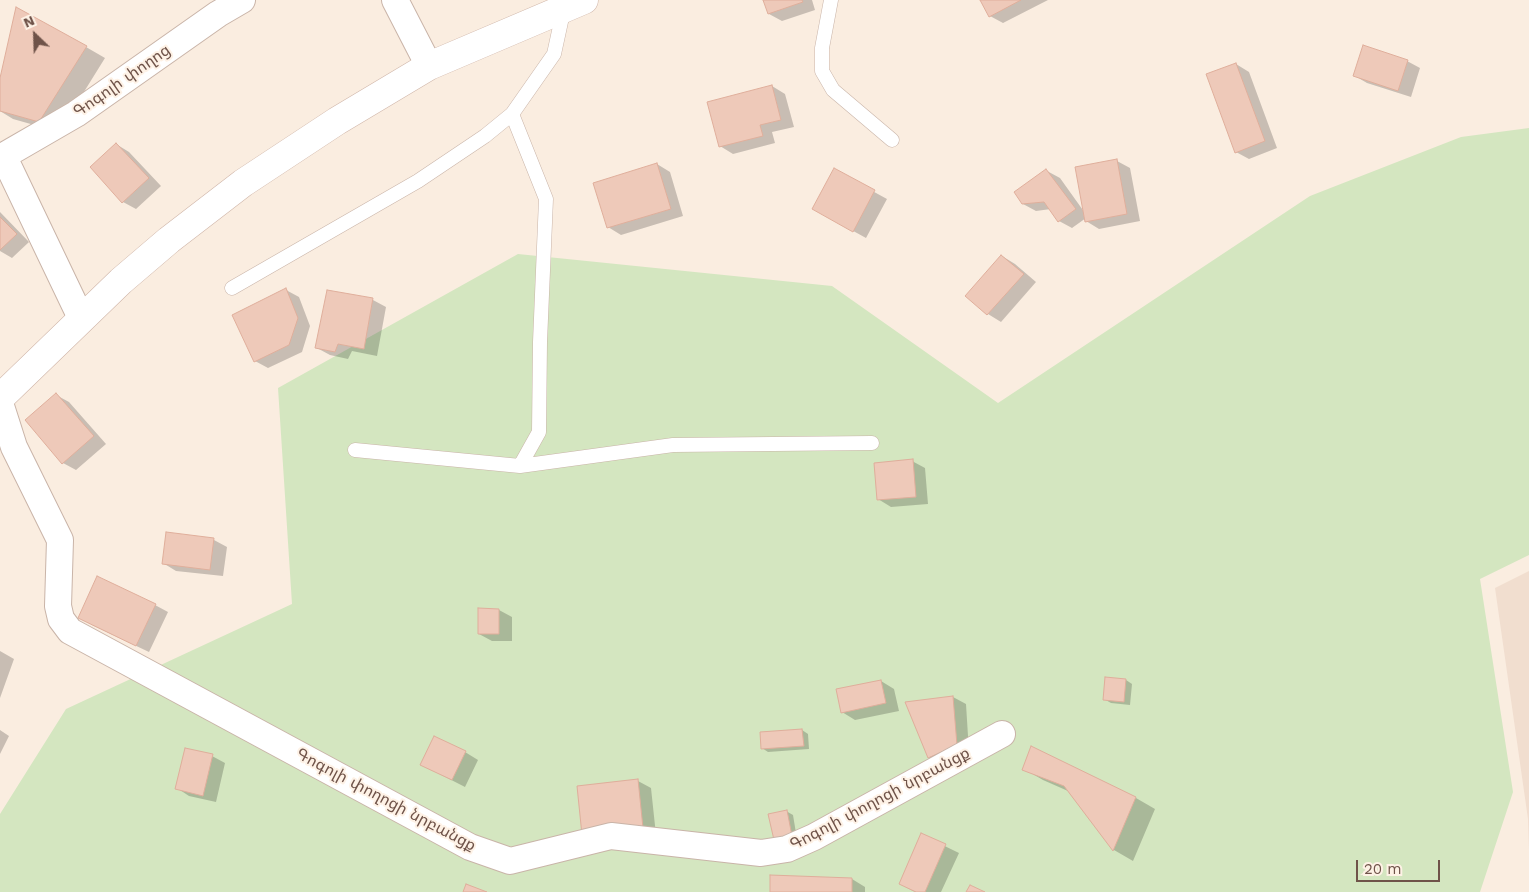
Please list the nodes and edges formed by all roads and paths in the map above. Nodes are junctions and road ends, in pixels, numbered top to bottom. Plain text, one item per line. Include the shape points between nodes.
1 (242, 0) edge
2 (395, 0) edge
3 (831, 0) edge
4 (574, 4) edge
5 (429, 66) junction
6 (512, 114) junction
7 (892, 140) dead end
8 (2, 158) edge
9 (232, 288) dead end
10 (81, 318) junction
11 (0, 398) edge
12 (0, 403) edge
13 (872, 443) dead end
14 (355, 450) dead end
15 (520, 466) junction
16 (1002, 734) dead end

1 - 8 street, Գոգոլի փողոց via 76,114
2 - 5 street
3 - 7 lane via 822,48 822,71 833,90
4 - 5 street
4 - 6 lane via 554,54
5 - 10 street via 243,183 169,240
6 - 9 lane via 418,180
6 - 15 lane via 546,199 539,432
8 - 10 street
10 - 11 street
12 - 16 street, Գոգոլի փողոցի նրբանցք via 14,447 60,540 58,606 61,620 70,631 470,847 510,861 611,836 761,852 787,849
13 - 15 lane via 674,445
14 - 15 lane

